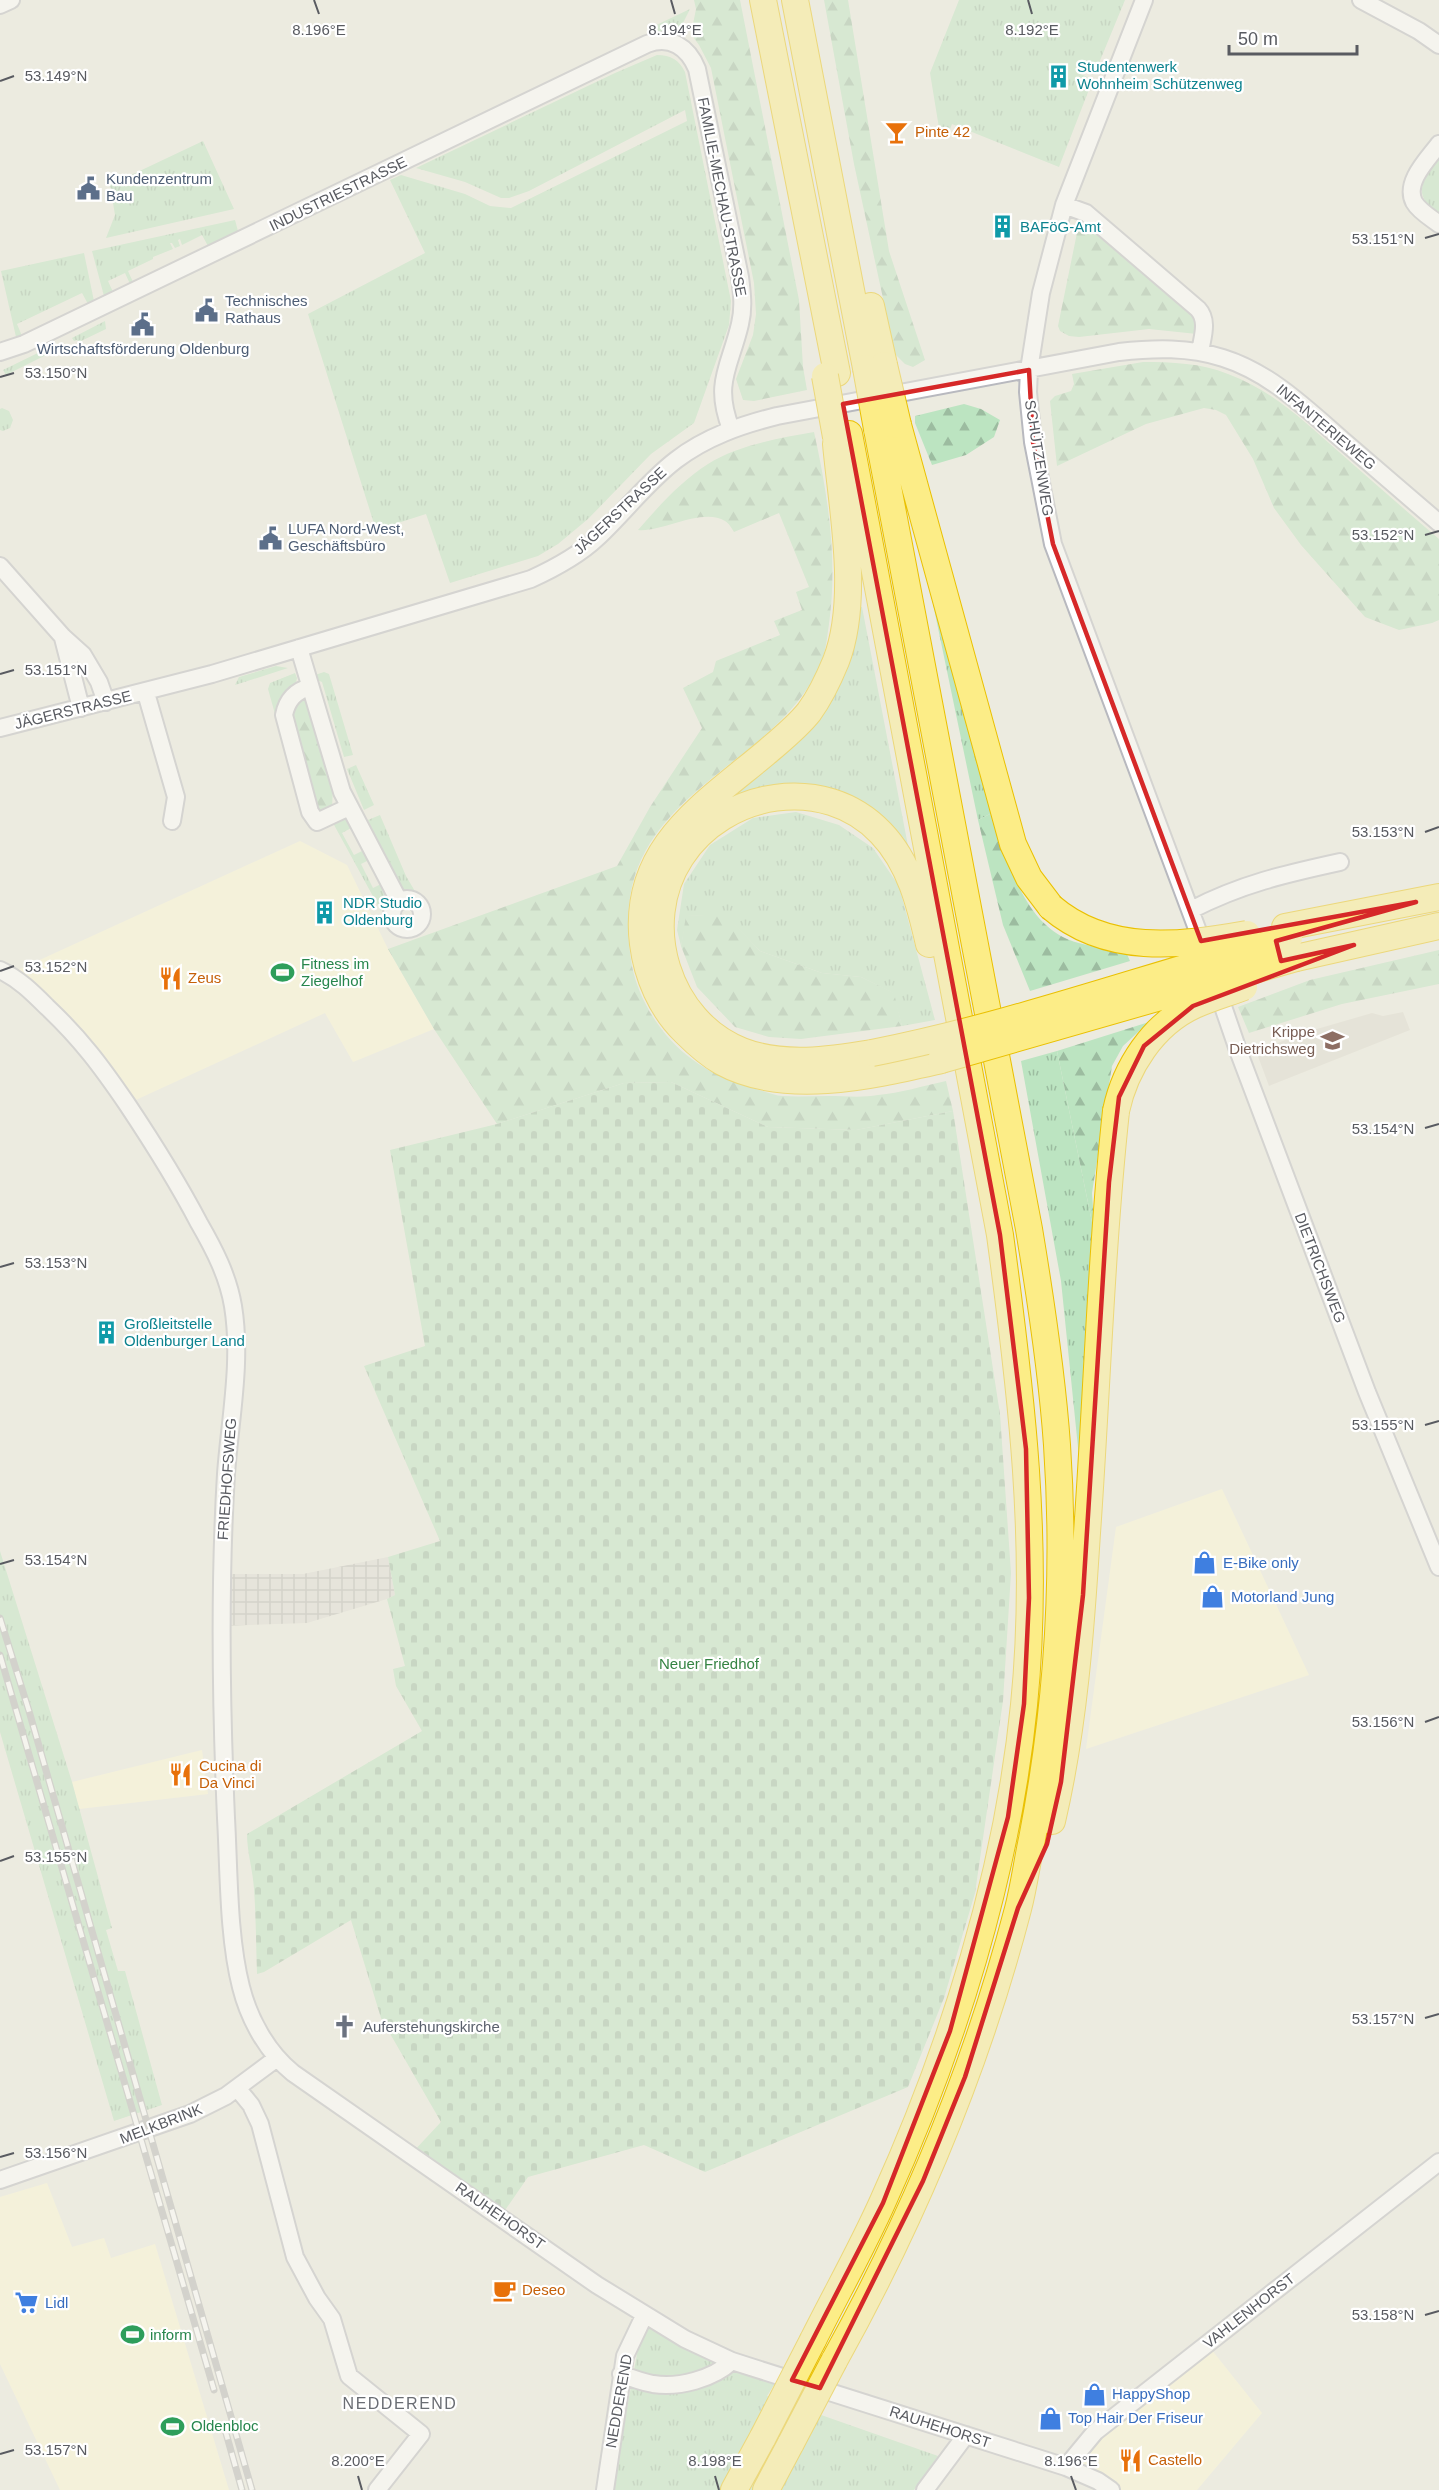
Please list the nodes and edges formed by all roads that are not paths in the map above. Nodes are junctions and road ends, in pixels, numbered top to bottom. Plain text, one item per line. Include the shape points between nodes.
1 (11, 0) edge
2 (763, 0) edge
3 (795, 0) edge
4 (1144, 0) edge
5 (1361, 0) edge
6 (0, 5) edge
7 (676, 43) joint
8 (1439, 45) edge
9 (1439, 144) edge
10 (1064, 205) junction
11 (1439, 224) edge
12 (0, 352) edge
13 (1200, 352) junction
14 (1029, 370) junction
15 (888, 427) junction
16 (731, 429) junction
17 (842, 435) junction
18 (1439, 523) edge
19 (0, 566) edge
20 (63, 637) junction
21 (299, 648) junction
22 (310, 687) junction
23 (146, 693) junction
24 (106, 702) junction
25 (81, 708) junction
26 (0, 728) edge
27 (349, 807) junction
28 (172, 821) dead end
29 (1340, 862) dead end
30 (1427, 899) edge
31 (399, 901) dead end
32 (1191, 910) junction
33 (1439, 926) edge
34 (1292, 947) junction
35 (1210, 964) joint
36 (0, 970) edge
37 (958, 1016) junction
38 (874, 1064) junction
39 (1439, 1567) edge
40 (1018, 1908) junction
41 (277, 2058) junction
42 (237, 2088) junction
43 (1439, 2162) edge
44 (0, 2180) edge
45 (644, 2316) junction
46 (732, 2361) junction
47 (621, 2374) junction
48 (966, 2435) junction
49 (1066, 2467) junction
50 (377, 2490) edge
51 (605, 2490) edge
52 (734, 2490) edge
53 (766, 2490) edge
54 (925, 2490) edge
55 (1111, 2490) edge

1 - 6 street
2 - 17 highway, bridge via 831,340 831,375
3 - 15 highway, bridge via 836,215 860,254 875,367
4 - 10 street, SCHÜTZENWEG
5 - 8 street
7 - 12 street, INDUSTRIESTRASSE via 647,44 24,344
7 - 16 street, FAMILIE-MECHAU-STRASSE via 688,53 697,69 741,285 741,324 722,386 724,411
9 - 11 street via 1419,172 1412,193 1414,202
10 - 13 street via 1086,213 1198,309 1205,322
10 - 14 street, SCHÜTZENWEG via 1041,293
13 - 14 street, INFANTERIEWEG via 1144,350
13 - 18 street, INFANTERIEWEG via 1242,365 1285,391
14 - 16 street, JÄGERSTRASSE via 777,416
14 - 32 street, SCHÜTZENWEG via 1033,442 1053,544
15 - 34 highway, bridge via 1013,844 1029,878 1051,907 1084,931 1118,940
15 - 40 highway via 1025,1206 1049,1361 1057,1447 1060,1529 1050,1724
16 - 21 street, JÄGERSTRASSE via 677,459 596,539 549,571
17 - 37 highway
17 - 38 highway via 849,578 837,659 809,712 691,816 666,843 646,889 641,933 644,958 663,1005 678,1026 722,1062 775,1078 810,1080
19 - 20 street
20 - 24 street via 92,667
20 - 25 street
21 - 22 street
21 - 23 street, JÄGERSTRASSE
22 - 27 street
22 - 27 street via 293,696 284,715 309,812 313,819 321,821
23 - 24 street, JÄGERSTRASSE
23 - 28 street, JÄGERSTRASSE via 176,797
24 - 25 street, JÄGERSTRASSE
25 - 26 street, JÄGERSTRASSE
27 - 31 street
29 - 32 street via 1238,888
30 - 34 highway
32 - 35 street, SCHÜTZENWEG
33 - 34 highway via 1354,945
34 - 38 highway, bridge via 1202,961
34 - 40 highway, bridge via 1168,1022 1144,1046 1128,1074 1116,1111 1073,1701 1047,1844
35 - 39 street, DIETRICHSWEG via 1274,1148
36 - 41 street, FRIEDHOFSWEG via 23,983 74,1032 110,1079 174,1175 214,1250 233,1302 237,1343 225,1495 221,1626 228,1855 241,1988 264,2040
37 - 38 highway via 938,981 912,881 881,832 854,813 825,800 792,795 765,799 716,821 694,838 679,859 662,905 662,944 667,968 686,1008 720,1039 743,1051 776,1059
37 - 52 highway, bridge via 1000,1235 1026,1449 1029,1598 1024,1704 1008,1817 982,1924 919,2117 883,2203
40 - 53 highway, bridge via 950,2116 900,2230
41 - 42 street, MELKBRINK
41 - 45 street, RAUHEHORST
42 - 44 street, MELKBRINK via 172,2121
42 - 50 street via 260,2124 295,2257 332,2319 349,2376 421,2434
43 - 49 street, VAHLENHORST via 1095,2432
45 - 46 street, RAUHEHORST
45 - 47 street, NEDDEREND
46 - 47 street via 710,2376 680,2383 654,2384
46 - 48 street, RAUHEHORST
47 - 51 street, NEDDEREND
48 - 49 street, RAUHEHORST
48 - 54 street
49 - 55 street, RAUHEHORST

